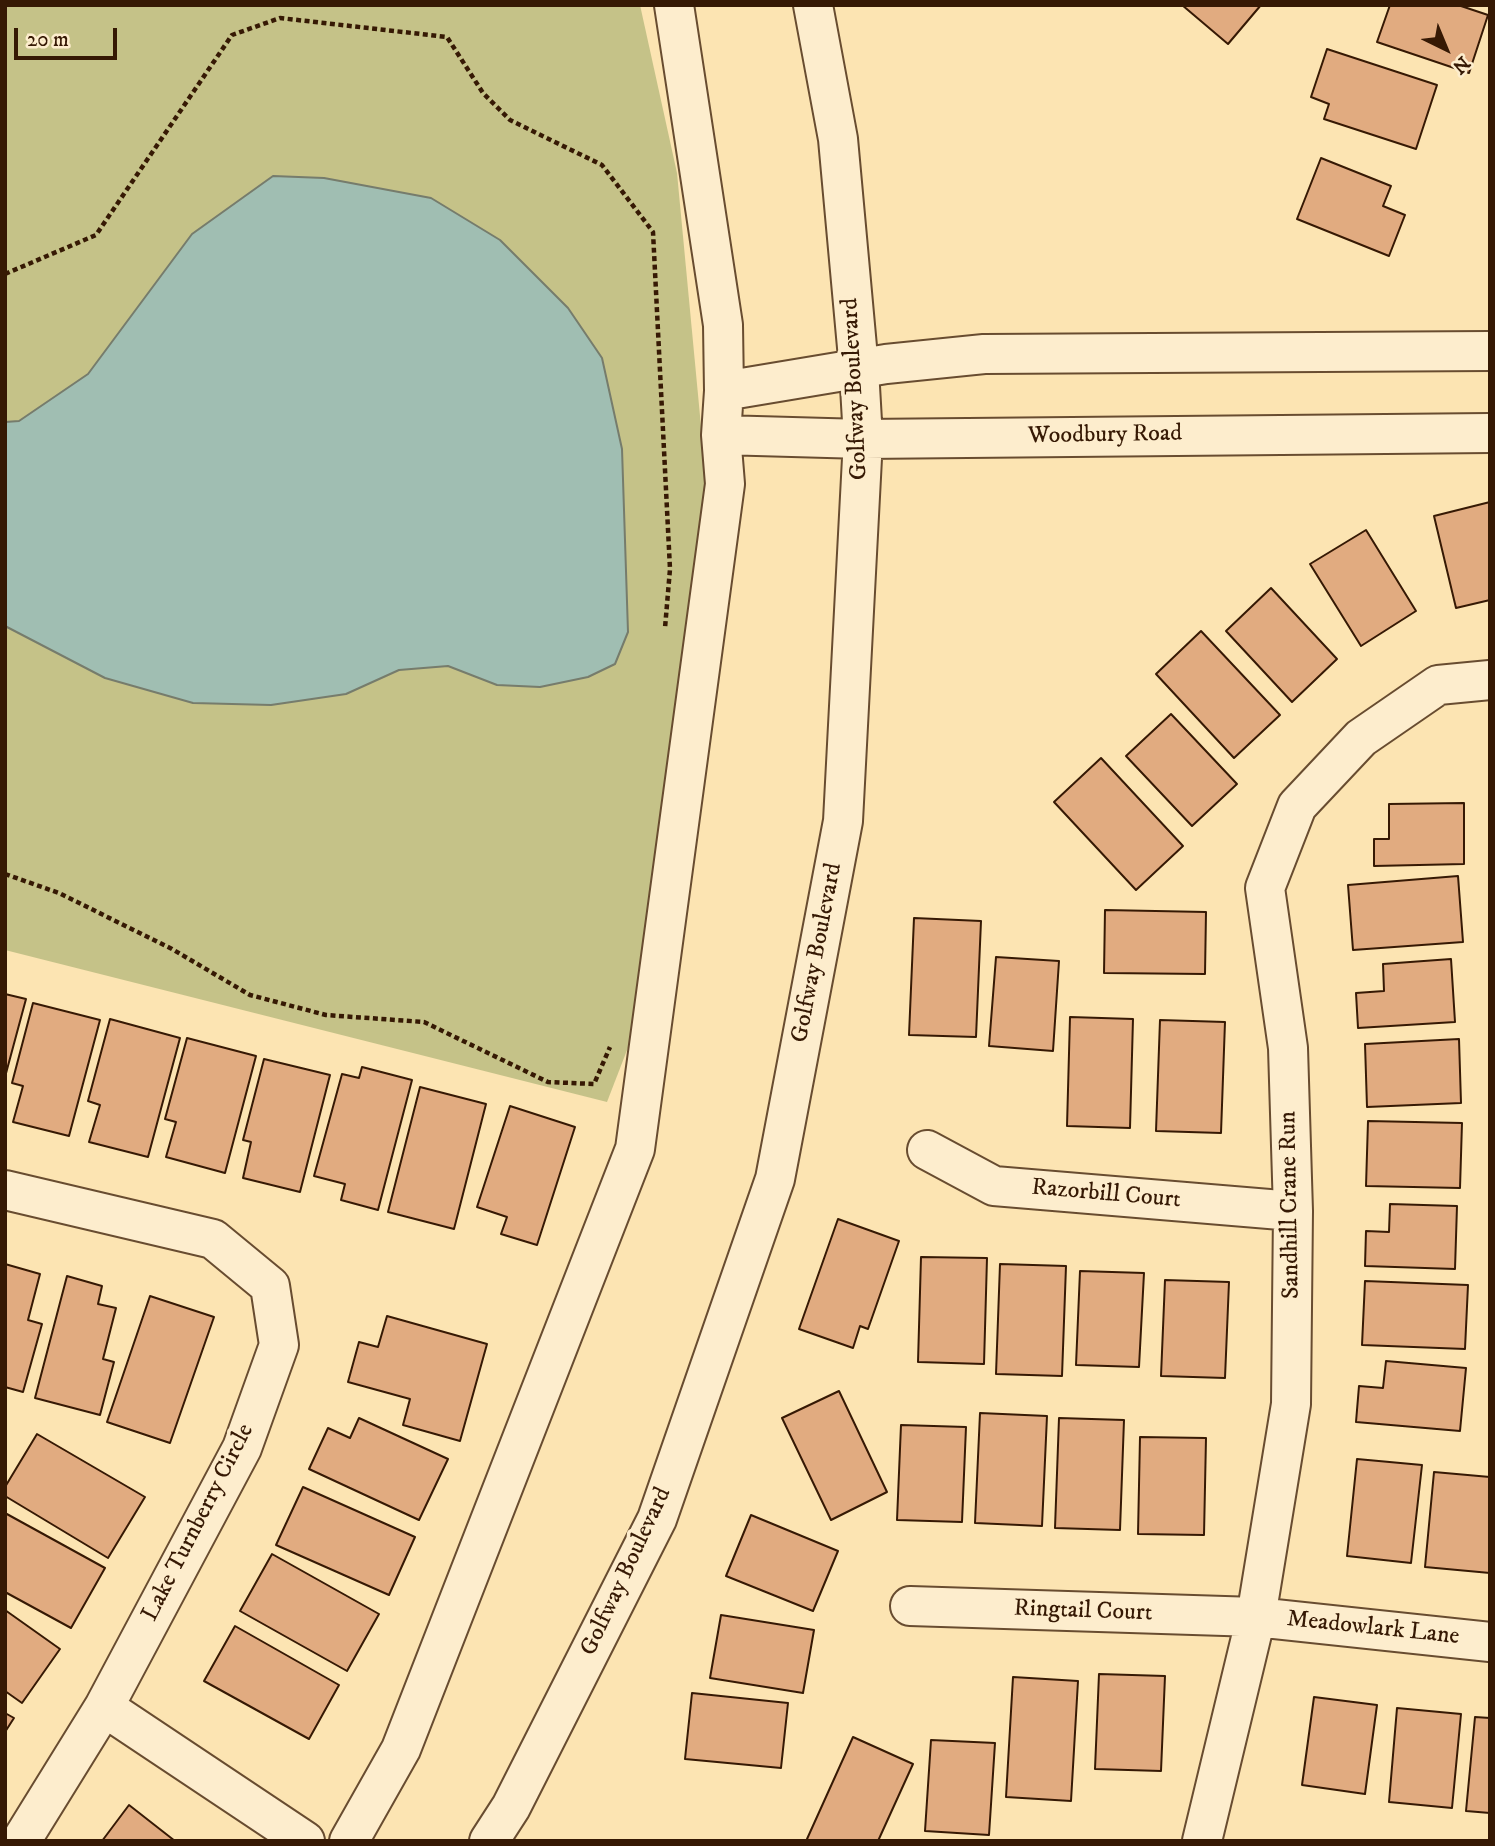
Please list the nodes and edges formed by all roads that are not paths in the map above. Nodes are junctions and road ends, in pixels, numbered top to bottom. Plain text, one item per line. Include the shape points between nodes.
1 (674, 5) edge
2 (813, 5) edge
3 (1490, 351) edge
4 (859, 369) junction
5 (724, 391) junction
6 (1490, 433) edge
7 (721, 435) junction
8 (863, 439) junction
9 (1490, 680) edge
10 (927, 1150) dead end
11 (5, 1190) edge
12 (1293, 1211) junction
13 (910, 1606) dead end
14 (1256, 1617) junction
15 (1490, 1642) edge
16 (104, 1707) junction
17 (21, 1841) edge
18 (305, 1841) edge
19 (349, 1841) edge
20 (489, 1841) edge
21 (1202, 1841) edge

1 - 5 street via 723,325
2 - 4 street, Golfway Boulevard via 838,139
3 - 4 street via 984,355
4 - 5 street
4 - 8 street, Golfway Boulevard
5 - 7 street
6 - 8 street, Woodbury Road
7 - 8 street, Woodbury Road
7 - 19 street via 725,484 635,1149 401,1749
8 - 20 street, Golfway Boulevard via 843,821 775,1179 657,1518 511,1807
9 - 12 street, Sandhill Crane Run via 1438,685 1361,738 1297,806 1265,888 1288,1048
10 - 12 street, Razorbill Court via 994,1186
11 - 16 street, Lake Turnberry Circle via 213,1239 270,1286 279,1345 242,1448
12 - 14 street, Sandhill Crane Run via 1291,1404
13 - 14 street, Ringtail Court
14 - 15 street, Meadowlark Lane
14 - 21 street, Sandhill Crane Run
16 - 17 street, Lake Turnberry Circle
16 - 18 street

